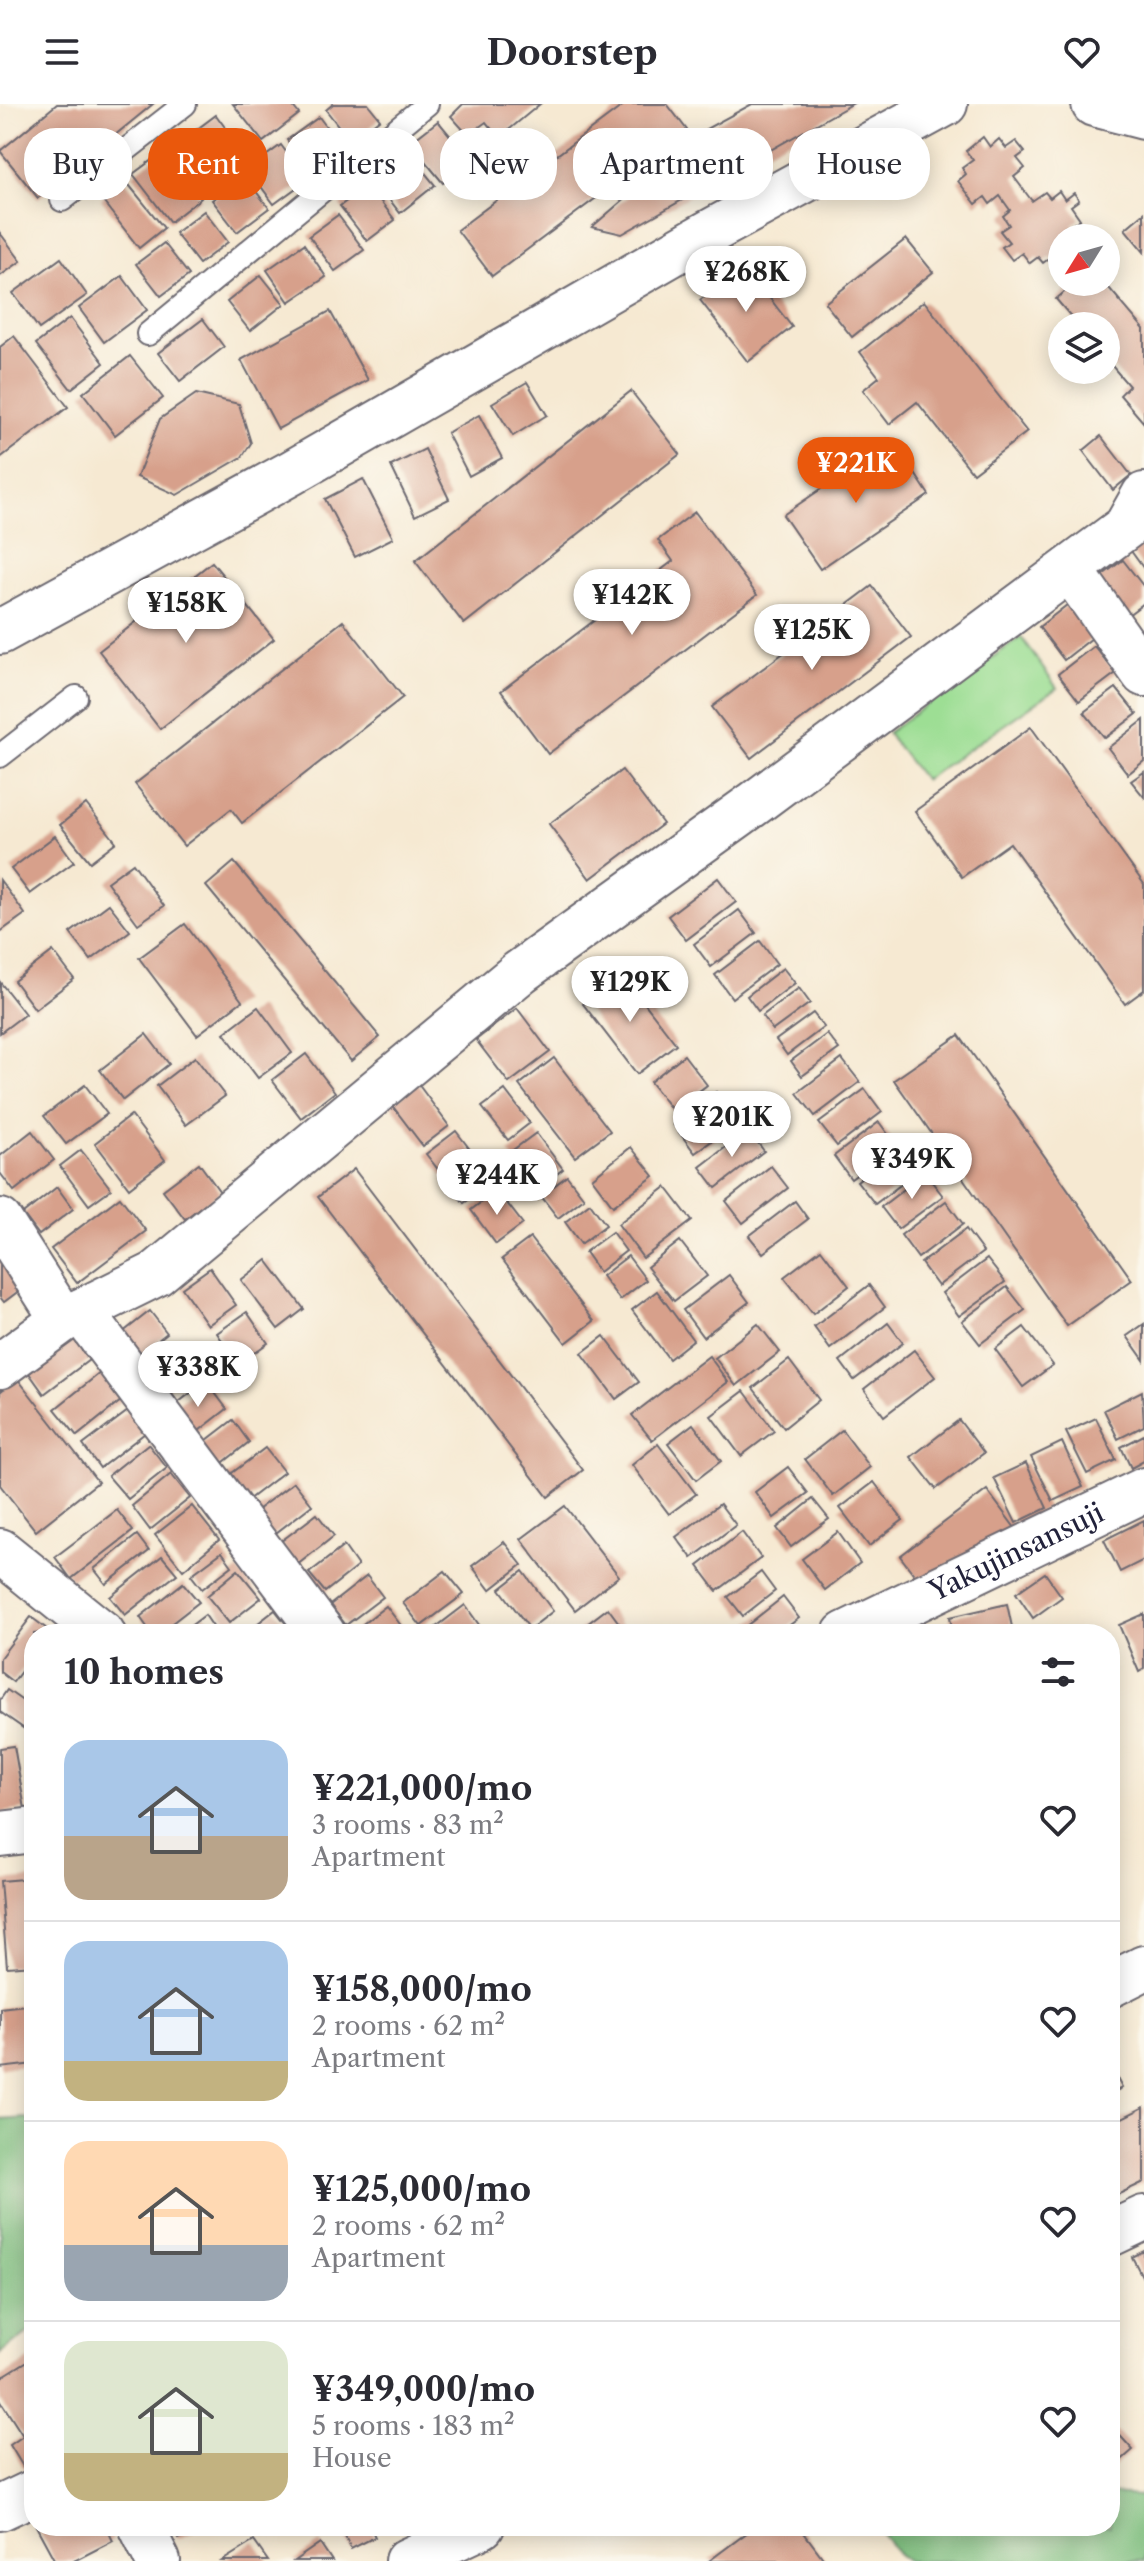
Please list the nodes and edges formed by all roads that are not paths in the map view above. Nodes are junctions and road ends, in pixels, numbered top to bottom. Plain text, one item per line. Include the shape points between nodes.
1 (185, 104) edge
2 (427, 104) edge
3 (945, 104) edge
4 (1094, 104) edge
5 (1144, 117) edge
6 (132, 145) edge
7 (148, 334) dead end
8 (1144, 495) edge
9 (1070, 569) junction
10 (0, 632) edge
11 (1144, 674) edge
12 (76, 697) dead end
13 (0, 756) edge
14 (0, 1221) edge
15 (72, 1316) junction
16 (0, 1366) edge
17 (1144, 1490) edge
18 (0, 1551) edge
19 (91, 1624) edge
20 (315, 1624) edge
21 (866, 1624) edge
22 (24, 1831) edge
23 (0, 1834) edge
24 (1144, 1968) edge
25 (1120, 1980) edge
26 (24, 2497) edge
27 (0, 2508) edge
28 (146, 2536) edge
29 (461, 2536) edge
30 (158, 2561) edge
31 (407, 2561) edge

1 - 6 lane
2 - 7 lane
3 - 10 street
4 - 5 street
8 - 9 street via 1126,527
9 - 11 street
9 - 15 street via 520,972 156,1274
12 - 13 lane
14 - 15 street
15 - 16 street
15 - 20 street
17 - 21 street, Yakujinsansuji
18 - 19 street
22 - 23 street
24 - 25 street
26 - 27 street
28 - 30 street
29 - 31 street

